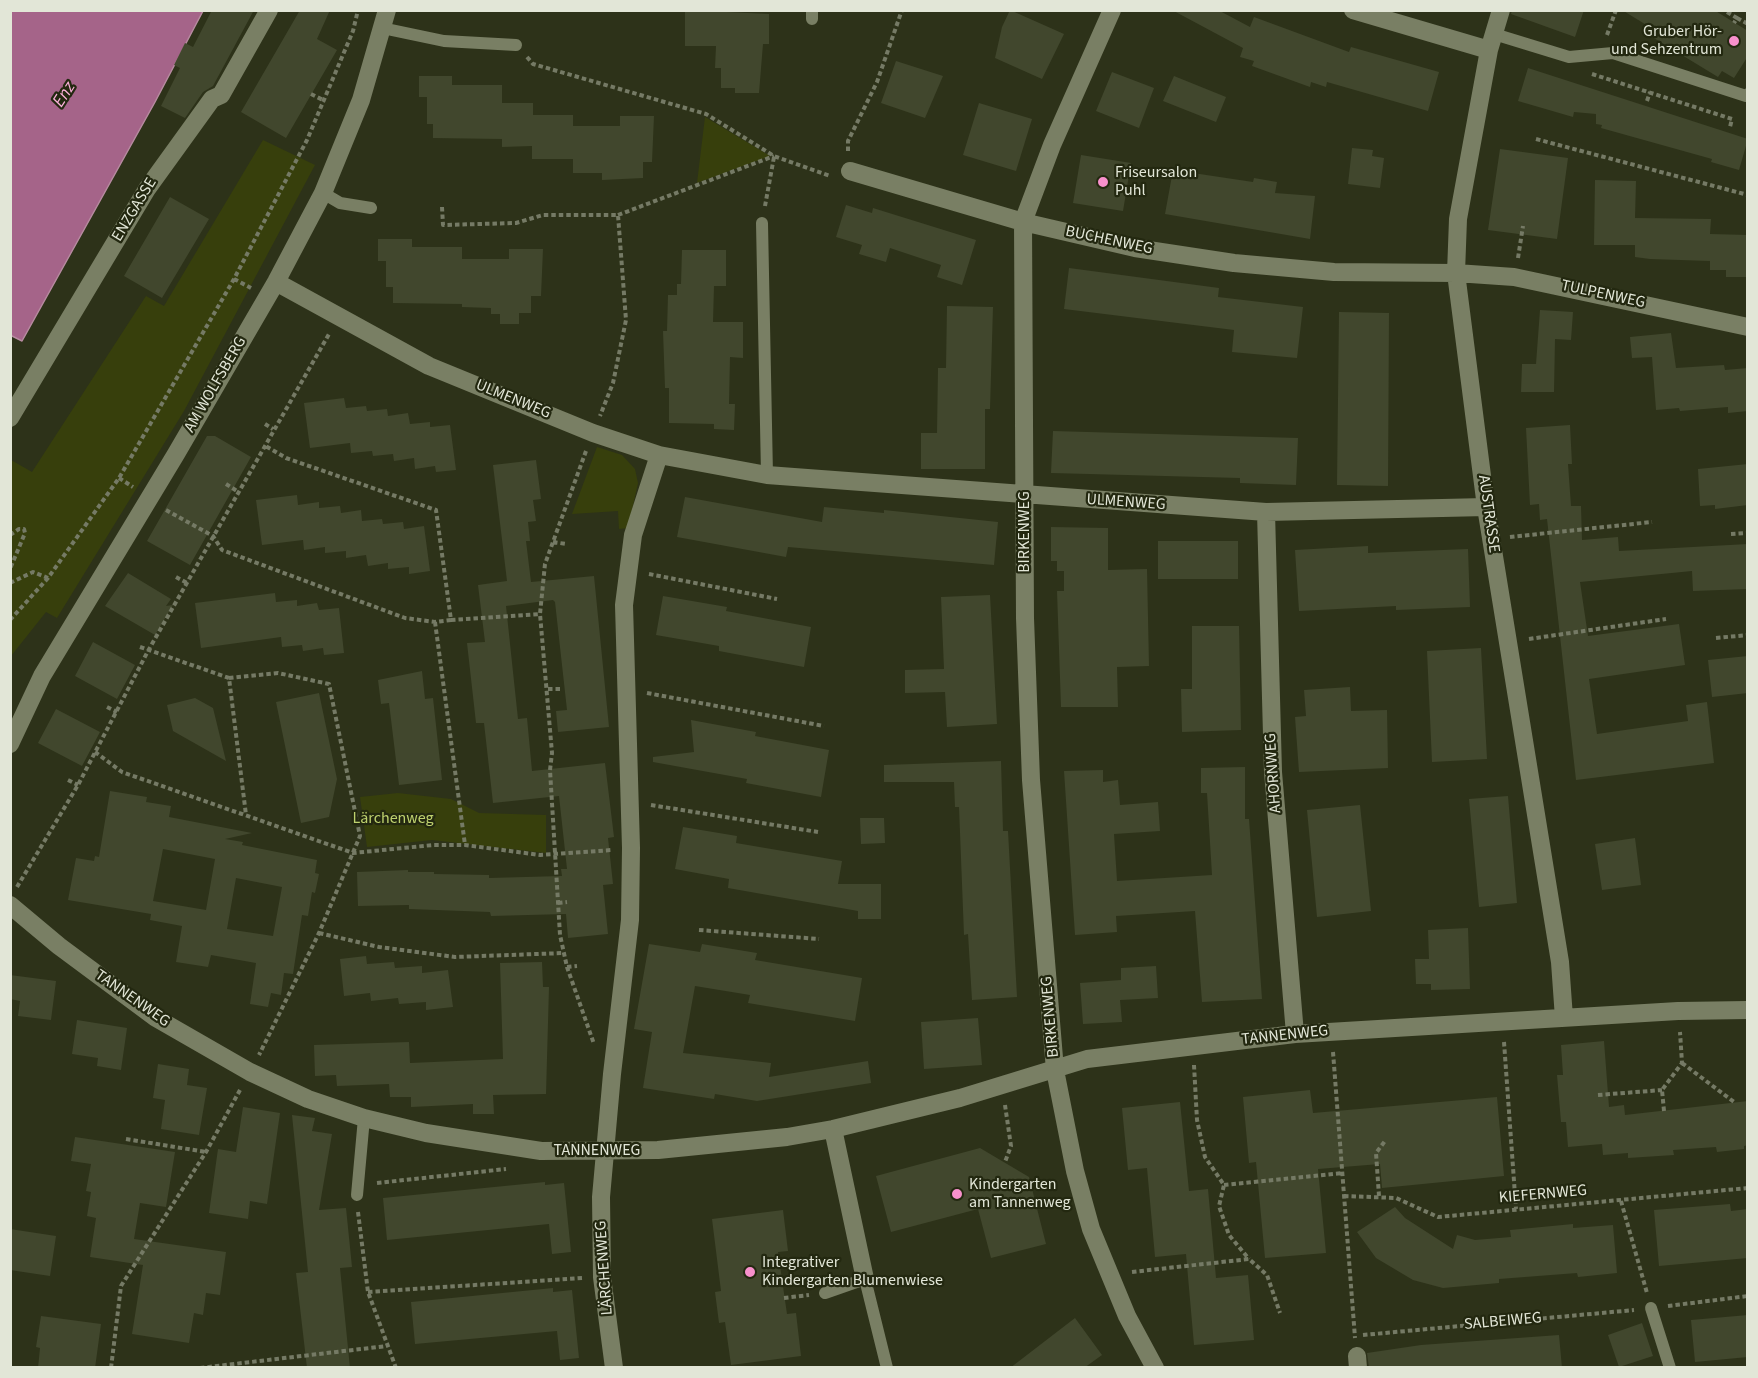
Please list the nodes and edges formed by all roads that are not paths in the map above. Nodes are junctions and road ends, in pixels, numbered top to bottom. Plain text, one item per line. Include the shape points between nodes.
1 (269, 10) edge
2 (1112, 10) edge
3 (1353, 10) edge
4 (1501, 10) edge
5 (385, 19) edge
6 (1492, 42) junction
7 (516, 45) road end
8 (1748, 94) edge
9 (850, 171) road end
10 (323, 193) junction
11 (371, 208) dead end
12 (1023, 222) junction
13 (762, 223) road end
14 (1456, 273) junction
15 (276, 282) junction
16 (1748, 327) edge
17 (10, 418) edge
18 (659, 455) junction
19 (767, 476) junction
20 (1025, 496) junction
21 (1486, 507) junction
22 (1266, 512) junction
23 (10, 744) edge
24 (10, 905) edge
25 (1748, 1010) edge
26 (1564, 1018) junction
27 (1295, 1034) junction
28 (1055, 1070) junction
29 (364, 1118) junction
30 (833, 1129) junction
31 (604, 1153) junction
32 (357, 1190) road end
33 (865, 1279) junction
34 (825, 1293) road end
35 (1651, 1308) road end
36 (614, 1368) edge
37 (887, 1368) edge
38 (1155, 1368) edge
39 (1671, 1368) edge

1 - 17 street, ENZGASSE via 221,95 212,99 147,189
2 - 12 street, BIRKENWEG via 1052,145
3 - 6 street
4 - 6 street, AUSTRASSE
5 - 7 lane via 444,41
5 - 10 street, AM WOLFSBERG via 361,100
6 - 8 lane via 1569,57 1613,53
6 - 14 street, AUSTRASSE via 1458,219
9 - 12 street, BUCHENWEG
10 - 11 lane via 340,203
10 - 15 street, AM WOLFSBERG
12 - 14 street, BUCHENWEG via 1135,248 1234,263 1334,272
12 - 20 street, BIRKENWEG
13 - 19 lane
14 - 16 street, TULPENWEG via 1514,277
14 - 21 street, AUSTRASSE
15 - 18 street, ULMENWEG via 429,366
15 - 23 street, AM WOLFSBERG via 42,676
18 - 19 street, ULMENWEG
18 - 31 street, LÄRCHENWEG via 633,535 624,605 630,920
19 - 20 street, ULMENWEG
20 - 22 street, ULMENWEG
20 - 28 street, BIRKENWEG via 1031,780
21 - 22 street, ULMENWEG
21 - 26 street, AUSTRASSE via 1560,962
22 - 27 street, AHORNWEG via 1273,772
24 - 29 street, TANNENWEG via 156,1018 250,1072 308,1099
25 - 26 street, TANNENWEG
26 - 27 street, TANNENWEG
27 - 28 street, TANNENWEG via 1088,1059
28 - 30 street, TANNENWEG
28 - 38 street, BIRKENWEG via 1074,1171 1108,1274
29 - 31 street, TANNENWEG via 496,1145
29 - 32 lane
30 - 31 street, TANNENWEG via 730,1144
30 - 33 street
31 - 36 street, LÄRCHENWEG via 602,1276
33 - 34 lane
33 - 37 lane
35 - 39 lane

